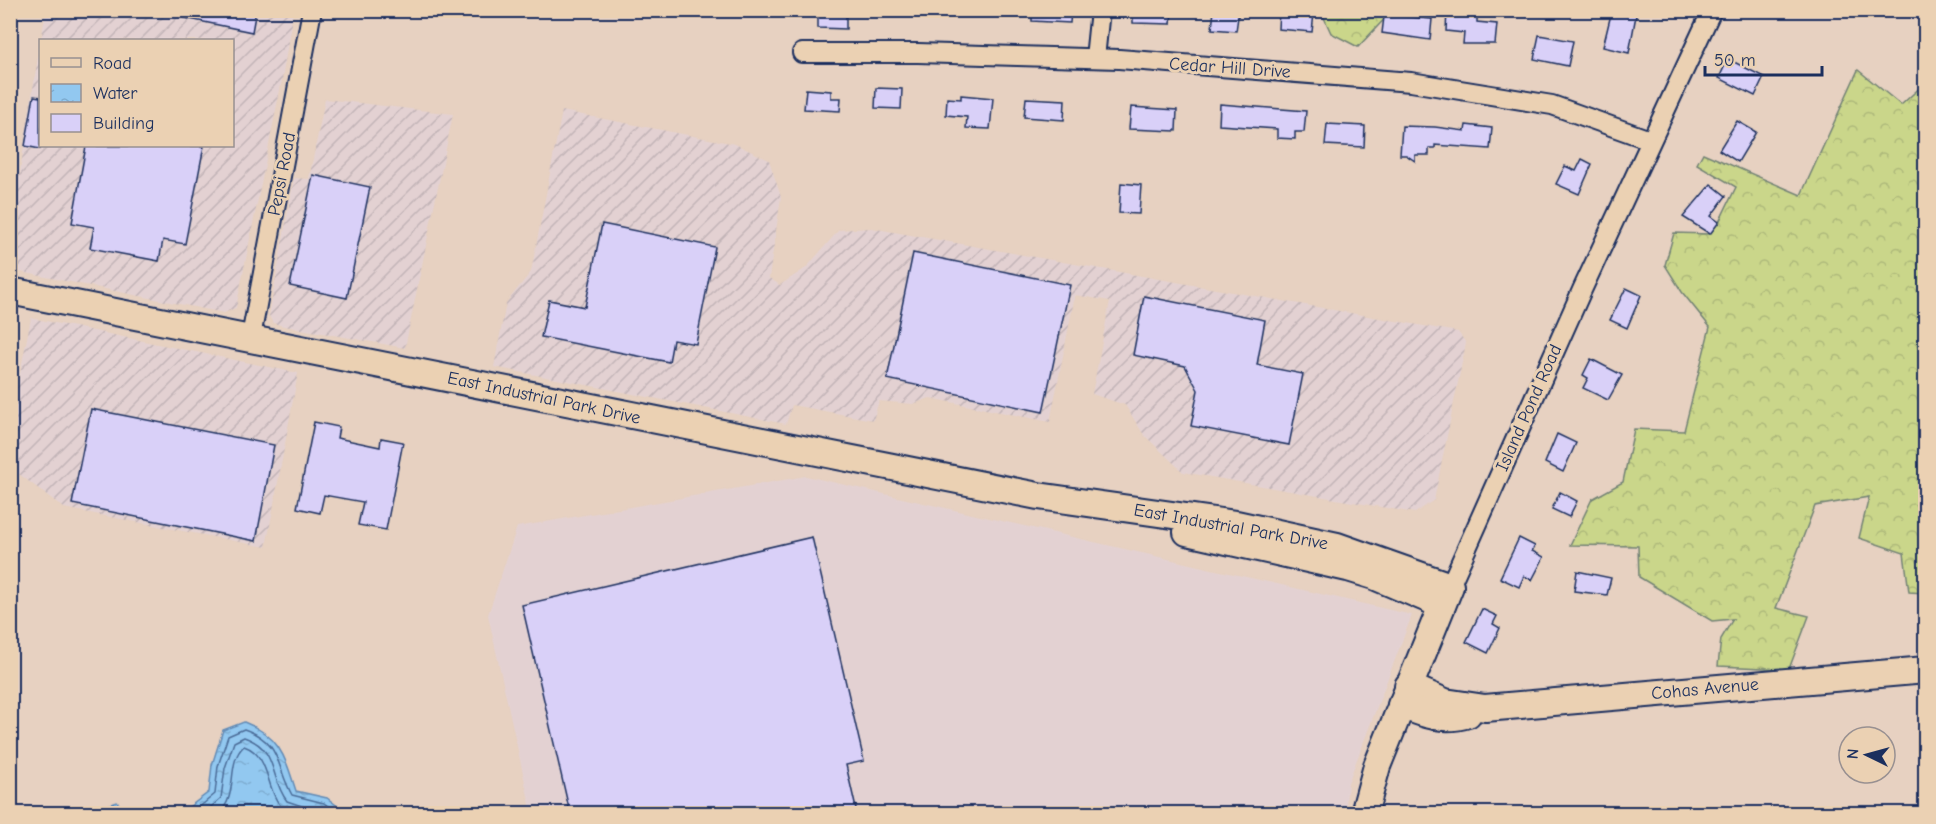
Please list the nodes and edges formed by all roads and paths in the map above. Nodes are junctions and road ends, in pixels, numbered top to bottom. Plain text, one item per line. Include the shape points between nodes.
1 (312, 10) edge
2 (1100, 10) edge
3 (1712, 10) edge
4 (802, 53) dead end
5 (1095, 58) junction
6 (1650, 140) junction
7 (10, 291) edge
8 (251, 337) junction
9 (1446, 596) junction
10 (1926, 670) edge
11 (1405, 696) junction
12 (1364, 813) edge

1 - 8 street, Pepsi Road
2 - 5 street
3 - 6 street, Island Pond Road
4 - 5 street, Cedar Hill Drive
5 - 6 street, Cedar Hill Drive via 1411,82 1517,97 1552,105
6 - 9 street, Island Pond Road
7 - 8 street, East Industrial Park Drive
8 - 9 street, East Industrial Park Drive via 769,445 1077,504 1178,515 1286,535 1370,557
9 - 11 street, Island Pond Road
10 - 11 street, Cohas Avenue via 1485,708
11 - 12 street, Island Pond Road via 1377,766

